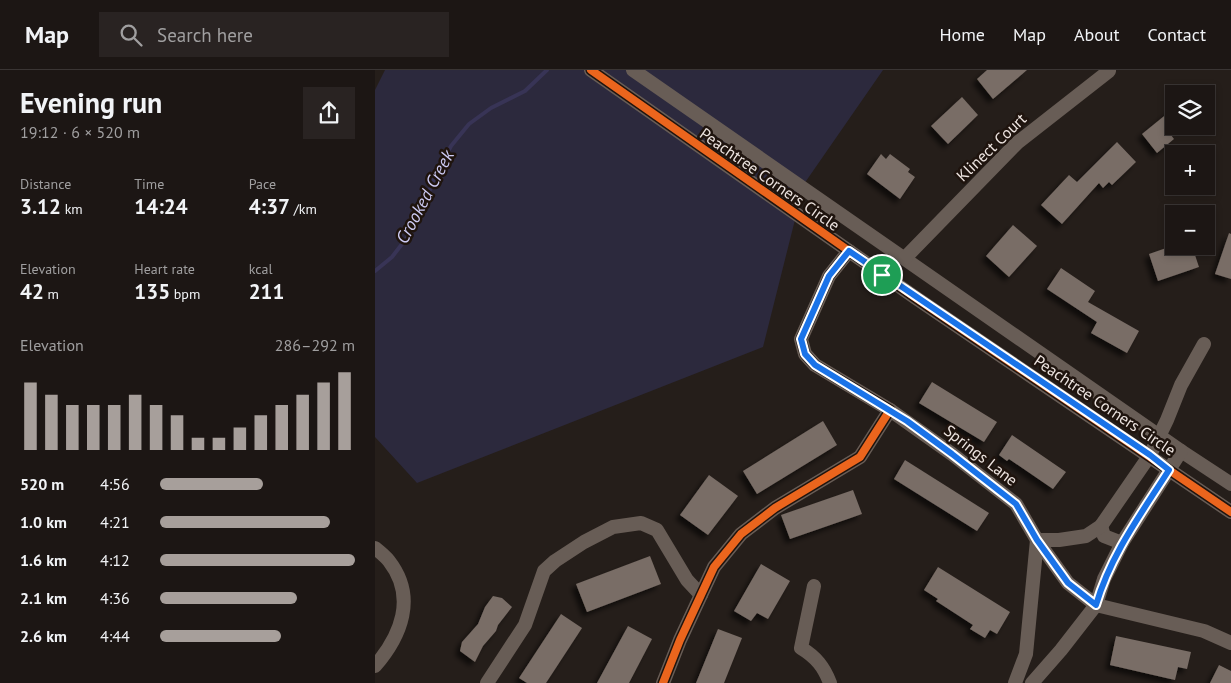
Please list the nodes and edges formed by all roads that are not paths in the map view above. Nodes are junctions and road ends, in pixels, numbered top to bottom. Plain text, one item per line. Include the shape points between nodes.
1 (591, 70) edge
2 (633, 70) edge
3 (1109, 71) edge
4 (849, 251) junction
5 (905, 258) junction
6 (1204, 344) dead end
7 (890, 410) junction
8 (1159, 436) junction
9 (1181, 452) junction
10 (1150, 455) junction
11 (1169, 470) junction
12 (1231, 484) edge
13 (1231, 512) edge
14 (1101, 526) junction
15 (1037, 540) junction
16 (1122, 543) junction
17 (375, 548) edge
18 (814, 586) dead end
19 (701, 595) junction
20 (1096, 605) junction
21 (1231, 643) edge
22 (375, 666) edge
23 (487, 683) edge
24 (663, 683) edge
25 (830, 683) edge
26 (1015, 683) edge
27 (1032, 683) edge

1 - 4 street, Peachtree Corners Circle
2 - 5 street, Peachtree Corners Circle
3 - 5 street, Klinect Court via 1017,143
4 - 7 street, Springs Lane via 829,276 801,339 805,354 815,365
4 - 10 street, Peachtree Corners Circle
5 - 8 street, Peachtree Corners Circle
6 - 8 street via 1181,385
7 - 15 street, Springs Lane via 1016,504
7 - 19 street via 860,457 775,508 741,534 714,568
8 - 9 street, Peachtree Corners Circle
8 - 10 street
9 - 11 street
9 - 12 street, Peachtree Corners Circle
10 - 11 street, Peachtree Corners Circle
10 - 14 street
11 - 13 street, Peachtree Corners Circle
11 - 16 street
14 - 15 street via 1085,536
14 - 16 street via 1104,536
15 - 20 street, Springs Lane via 1068,583
15 - 26 street via 1027,654
16 - 20 street
17 - 22 street via 389,561 400,580 405,603 401,623 389,650
18 - 25 street via 801,648 812,654 825,669
19 - 23 street via 687,580 657,530 641,523 613,527 584,542 544,571 525,625
19 - 24 street
20 - 21 street, Springs Lane via 1204,631
20 - 27 street

